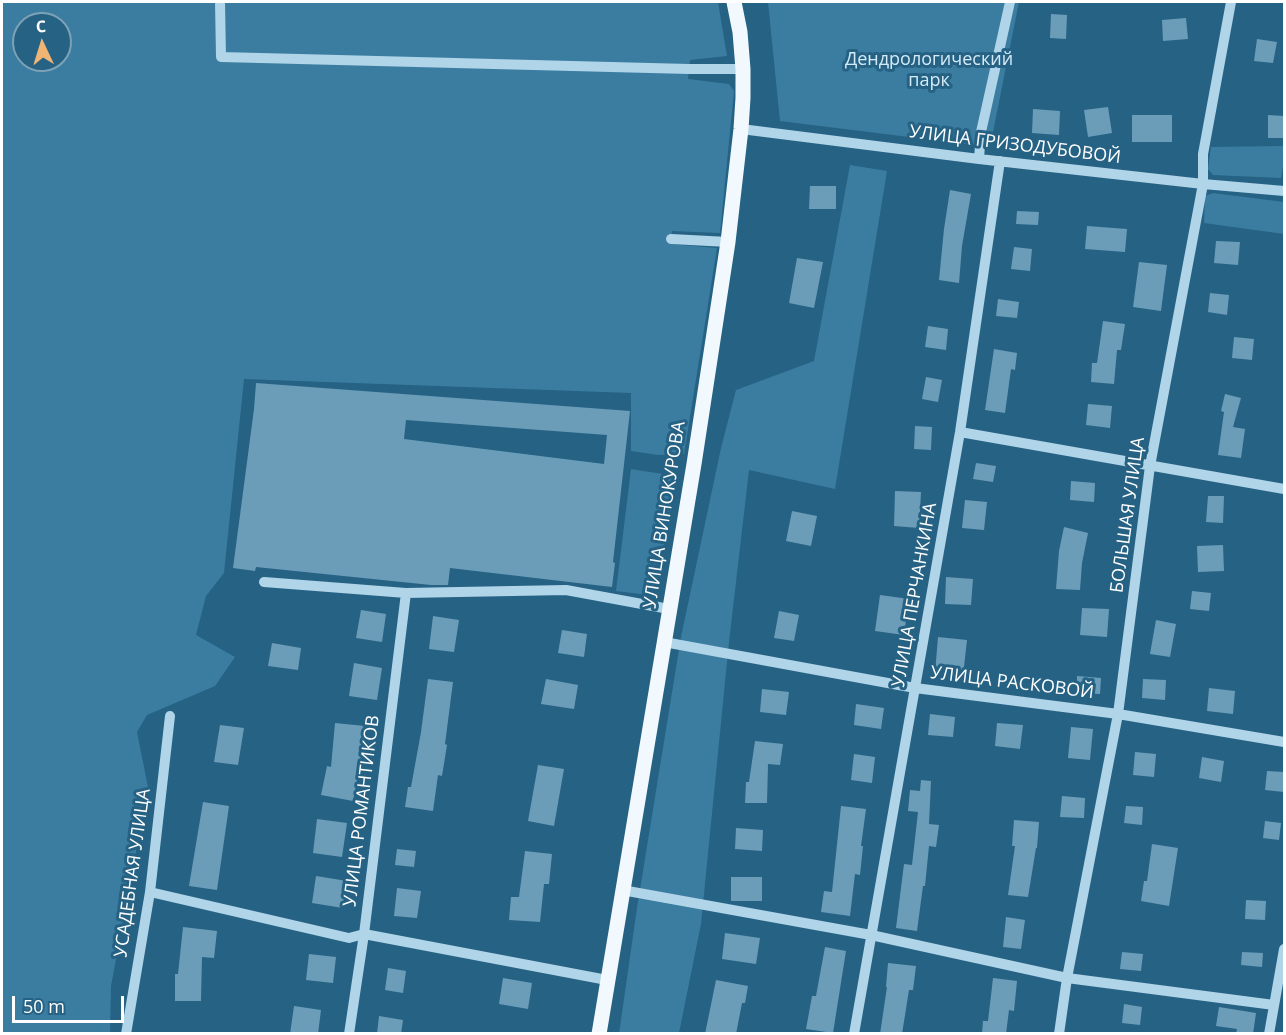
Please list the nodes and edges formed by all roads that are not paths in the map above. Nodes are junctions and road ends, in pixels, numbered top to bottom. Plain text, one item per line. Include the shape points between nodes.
1 (220, 2) edge
2 (734, 2) edge
3 (1010, 2) edge
4 (1231, 2) edge
5 (743, 69) junction
6 (741, 129) junction
7 (979, 159) junction
8 (1000, 161) junction
9 (1203, 184) junction
10 (1284, 190) edge
11 (671, 239) dead end
12 (728, 242) junction
13 (960, 432) junction
14 (1150, 466) junction
15 (1284, 489) edge
16 (264, 582) dead end
17 (406, 593) junction
18 (669, 609) junction
19 (664, 642) junction
20 (915, 687) junction
21 (1118, 714) junction
22 (170, 716) dead end
23 (1284, 742) edge
24 (622, 890) junction
25 (150, 892) junction
26 (364, 934) junction
27 (871, 935) junction
28 (1284, 949) edge
29 (1067, 978) junction
30 (607, 980) junction
31 (1274, 1005) junction
32 (126, 1034) edge
33 (349, 1034) edge
34 (599, 1034) edge
35 (854, 1034) edge
36 (1059, 1034) edge
37 (1269, 1034) edge

1 - 5 street via 221,57
2 - 5 main road, УЛИЦА ВИНОКУРОВА
3 - 7 street via 981,132
4 - 9 street, БОЛЬШАЯ УЛИЦА via 1203,154
5 - 6 main road, УЛИЦА ВИНОКУРОВА
6 - 7 street, УЛИЦА ГРИЗОДУБОВОЙ
6 - 12 main road, УЛИЦА ВИНОКУРОВА
7 - 8 street, УЛИЦА ГРИЗОДУБОВОЙ
8 - 9 street, УЛИЦА ГРИЗОДУБОВОЙ
8 - 13 street, УЛИЦА ПЕРЧАНКИНА
9 - 10 street, УЛИЦА ГРИЗОДУБОВОЙ
9 - 14 street, БОЛЬШАЯ УЛИЦА
11 - 12 street
12 - 18 main road, УЛИЦА ВИНОКУРОВА
13 - 14 street
13 - 20 street, УЛИЦА ПЕРЧАНКИНА
14 - 15 street
14 - 21 street, БОЛЬШАЯ УЛИЦА
16 - 17 street
17 - 18 street via 566,590
17 - 26 street, УЛИЦА РОМАНТИКОВ
18 - 19 main road, УЛИЦА ВИНОКУРОВА
19 - 20 street, УЛИЦА РАСКОВОЙ
19 - 24 main road, УЛИЦА ВИНОКУРОВА
20 - 21 street, УЛИЦА РАСКОВОЙ
20 - 27 street, УЛИЦА ПЕРЧАНКИНА
21 - 23 street, УЛИЦА РАСКОВОЙ
21 - 29 street, БОЛЬШАЯ УЛИЦА
22 - 25 street, УСАДЕБНАЯ УЛИЦА
24 - 27 street
24 - 30 main road, УЛИЦА ВИНОКУРОВА
25 - 26 street via 349,938
25 - 32 street, УСАДЕБНАЯ УЛИЦА
26 - 30 street
26 - 33 street, УЛИЦА РОМАНТИКОВ
27 - 29 street
27 - 35 street, УЛИЦА ПЕРЧАНКИНА
28 - 31 street
29 - 31 street
29 - 36 street, БОЛЬШАЯ УЛИЦА
30 - 34 main road, УЛИЦА ВИНОКУРОВА
31 - 37 street

